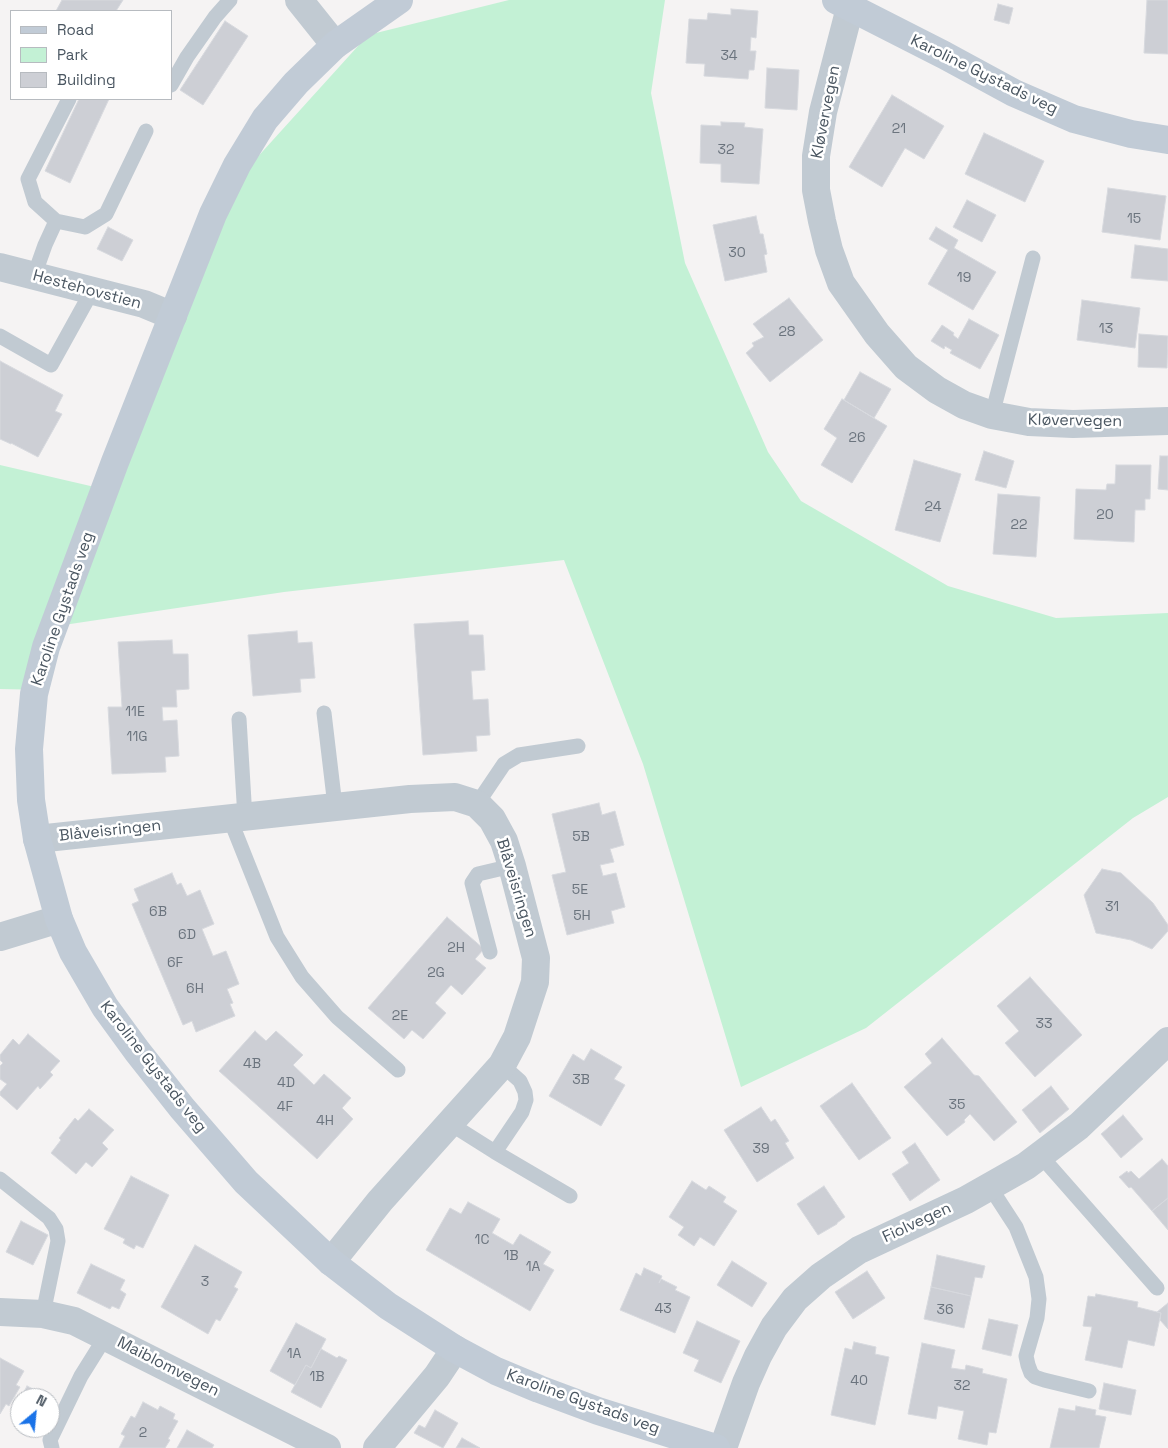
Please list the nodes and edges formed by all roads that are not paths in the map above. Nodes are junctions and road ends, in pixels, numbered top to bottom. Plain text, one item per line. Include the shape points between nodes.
1 (230, 0) edge
2 (299, 0) edge
3 (399, 0) edge
4 (846, 2) edge
5 (335, 45) junction
6 (172, 83) edge
7 (68, 100) edge
8 (146, 131) dead end
9 (1168, 140) edge
10 (56, 222) junction
11 (1033, 258) dead end
12 (0, 267) edge
13 (34, 276) junction
14 (92, 290) junction
15 (173, 316) junction
16 (0, 336) edge
17 (992, 415) junction
18 (1168, 421) edge
19 (324, 713) dead end
20 (239, 720) dead end
21 (578, 746) dead end
22 (477, 804) junction
23 (335, 806) junction
24 (238, 818) junction
25 (37, 839) junction
26 (512, 866) junction
27 (58, 919) junction
28 (0, 937) edge
29 (490, 952) dead end
30 (1168, 1041) edge
31 (502, 1065) junction
32 (398, 1070) dead end
33 (449, 1123) junction
34 (495, 1152) junction
35 (1040, 1155) junction
36 (0, 1179) edge
37 (990, 1186) junction
38 (570, 1196) dead end
39 (331, 1262) junction
40 (1157, 1288) dead end
41 (0, 1312) edge
42 (43, 1314) junction
43 (106, 1336) junction
44 (455, 1348) junction
45 (1090, 1391) dead end
46 (52, 1448) edge
47 (327, 1448) edge
48 (377, 1448) edge
49 (716, 1448) edge
50 (723, 1448) edge

1 - 6 lane via 187,57
2 - 5 street
3 - 5 street, Karoline Gystads veg
4 - 9 street, Karoline Gystads veg via 1014,93 1057,112 1131,134
4 - 17 street, Kløvervegen via 816,156 816,190 829,250 841,283 877,334 906,367 937,390
5 - 15 street, Karoline Gystads veg via 265,119 237,165 212,214
7 - 10 lane via 28,179 35,202
8 - 10 lane via 106,214 85,227
10 - 13 lane
11 - 17 lane
12 - 13 street, Hestehovstien
13 - 14 street, Hestehovstien
14 - 15 street, Hestehovstien via 144,304
14 - 16 lane via 51,365
15 - 25 street, Karoline Gystads veg via 114,462 46,647 34,694 29,749 31,800
17 - 18 street, Kløvervegen via 1030,422
19 - 23 lane
20 - 24 lane
21 - 22 lane via 519,755 504,764
22 - 23 street, Blåveisringen via 455,797
22 - 26 street, Blåveisringen via 492,819
23 - 24 street, Blåveisringen
24 - 25 street, Blåveisringen
24 - 32 lane via 277,938 302,977 337,1017
25 - 27 street, Karoline Gystads veg
26 - 29 lane via 478,874 472,883
26 - 31 street, Blåveisringen via 536,958 535,982 517,1038
27 - 28 street
27 - 39 street, Karoline Gystads veg via 105,1007 142,1058 246,1182
30 - 35 street, Fiolvegen via 1078,1126
31 - 33 street, Blåveisringen
31 - 34 lane via 520,1081 526,1100 522,1112
33 - 34 lane
33 - 39 street, Blåveisringen
34 - 38 lane
35 - 37 street, Fiolvegen
35 - 40 lane
36 - 42 lane via 49,1218 56,1229 58,1241
37 - 45 lane via 1016,1227 1036,1277 1037,1318 1026,1356 1031,1372 1044,1380
37 - 50 street, Fiolvegen via 859,1250 795,1299 758,1356
39 - 44 street, Karoline Gystads veg via 388,1306
41 - 42 street, Maiblomvegen
42 - 43 street, Maiblomvegen via 74,1321
43 - 46 lane via 81,1376 50,1440
43 - 47 street, Maiblomvegen
44 - 48 street via 437,1376
44 - 49 street, Karoline Gystads veg via 496,1371 539,1389

